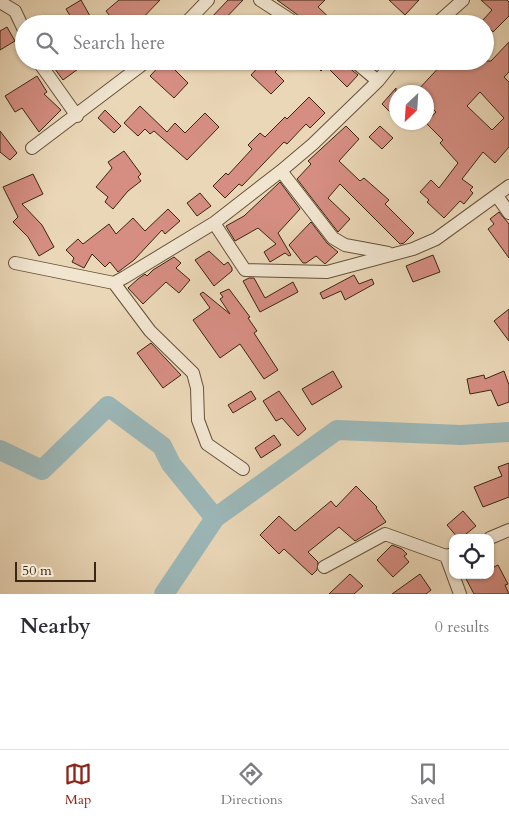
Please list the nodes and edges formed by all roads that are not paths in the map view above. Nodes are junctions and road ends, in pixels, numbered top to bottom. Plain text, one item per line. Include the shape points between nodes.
1 (208, 0) edge
2 (260, 0) edge
3 (463, 0) edge
4 (0, 2) edge
5 (17, 15) edge
6 (194, 15) edge
7 (283, 15) edge
8 (446, 15) edge
9 (44, 70) edge
10 (136, 70) edge
11 (365, 70) edge
12 (387, 70) edge
13 (378, 81) junction
14 (77, 116) junction
15 (32, 148) dead end
16 (281, 171) junction
17 (509, 186) edge
18 (497, 196) junction
19 (509, 213) edge
20 (214, 223) junction
21 (393, 254) junction
22 (15, 263) dead end
23 (114, 283) junction
24 (244, 469) dead end
25 (509, 530) edge
26 (494, 536) edge
27 (449, 555) edge
28 (324, 567) dead end
29 (456, 579) edge
30 (460, 594) edge

1 - 6 street
2 - 7 street
3 - 8 street
4 - 5 street
9 - 14 street
10 - 14 street
11 - 13 street
12 - 13 street
13 - 16 street
14 - 15 street
16 - 20 street
16 - 21 street via 334,238 345,245
17 - 18 street
18 - 19 street
18 - 21 street via 436,238
20 - 21 street via 245,270 327,272
20 - 23 street
22 - 23 street
23 - 24 street via 150,331 193,373 198,420 207,444
25 - 26 street
27 - 28 street via 385,534
29 - 30 street

